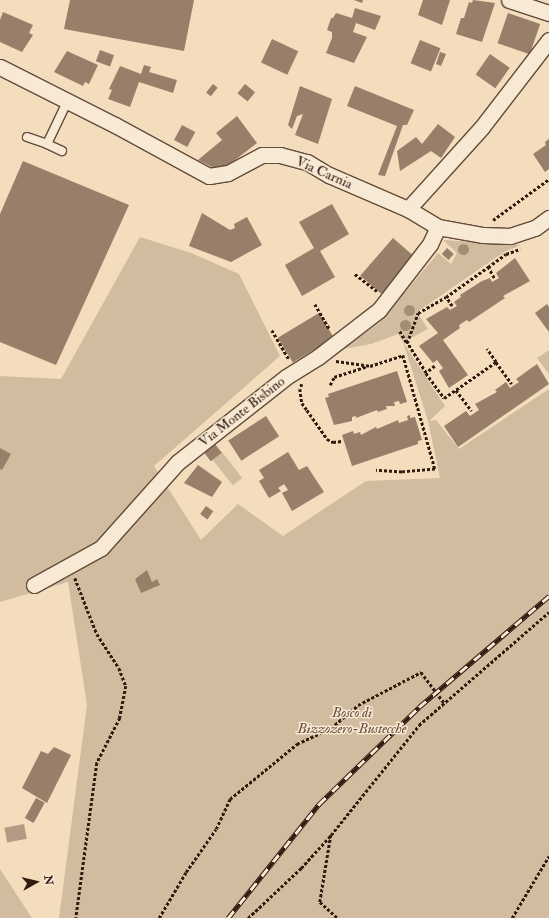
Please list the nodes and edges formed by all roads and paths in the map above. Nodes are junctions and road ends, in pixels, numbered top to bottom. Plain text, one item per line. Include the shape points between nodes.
1 (509, 0) edge
2 (549, 13) edge
3 (549, 40) edge
4 (0, 67) edge
5 (68, 100) junction
6 (27, 137) dead end
7 (46, 144) junction
8 (62, 151) dead end
9 (549, 180) edge
10 (408, 209) junction
11 (549, 218) edge
12 (438, 226) junction
13 (483, 235) junction
14 (525, 246) dead end
15 (488, 267) junction
16 (355, 274) dead end
17 (494, 278) dead end
18 (446, 297) junction
19 (387, 300) junction
20 (315, 304) dead end
21 (452, 306) dead end
22 (272, 330) dead end
23 (400, 331) dead end
24 (337, 342) junction
25 (407, 343) junction
26 (487, 349) dead end
27 (318, 357) junction
28 (496, 362) junction
29 (370, 366) junction
30 (435, 366) dead end
31 (426, 373) junction
32 (299, 376) junction
33 (512, 384) dead end
34 (330, 385) dead end
35 (456, 391) junction
36 (472, 412) dead end
37 (342, 441) dead end
38 (376, 470) dead end
39 (70, 565) junction
40 (34, 585) dead end
41 (549, 612) edge
42 (444, 702) junction
43 (331, 835) junction
44 (549, 856) edge
45 (76, 918) edge
46 (159, 918) edge
47 (248, 918) edge
48 (338, 918) edge
49 (512, 918) edge

1 - 2 street
3 - 10 street via 482,127
4 - 5 street, Via Carnia
5 - 7 lane
5 - 10 street, Via Carnia via 209,176 228,173 262,155 280,155 307,162
6 - 7 lane
7 - 8 lane
9 - 13 path via 489,223
10 - 12 street, Via Carnia
11 - 13 street, Via Carnia via 535,228 510,236
12 - 13 street, Via Carnia
12 - 19 street, Via Monte Bisbino via 430,244
14 - 15 path via 506,254
15 - 17 path
15 - 18 path
16 - 19 path
18 - 21 path
18 - 25 path via 418,314
19 - 24 street, Via Monte Bisbino via 379,310
20 - 24 path
22 - 32 path
23 - 25 path
24 - 27 street, Via Monte Bisbino
25 - 31 path
26 - 28 path
27 - 29 path via 323,364 333,360
27 - 32 street, Via Monte Bisbino
28 - 33 path
28 - 35 path
29 - 34 path via 334,377
29 - 38 path via 403,355 434,469 402,472
30 - 31 path
31 - 35 path via 444,398
32 - 37 path via 302,403 327,439 333,442
32 - 39 street, Via Monte Bisbino via 178,462 101,548
35 - 36 path
39 - 40 street, Via Monte Bisbino
39 - 45 path via 97,634 120,668 126,686 120,718 96,763
41 - 42 path
42 - 43 path via 419,725 391,757
42 - 46 path via 421,672 358,705 330,728 298,744 230,799 216,829
43 - 47 path via 301,868
43 - 48 path via 320,902
44 - 49 path

